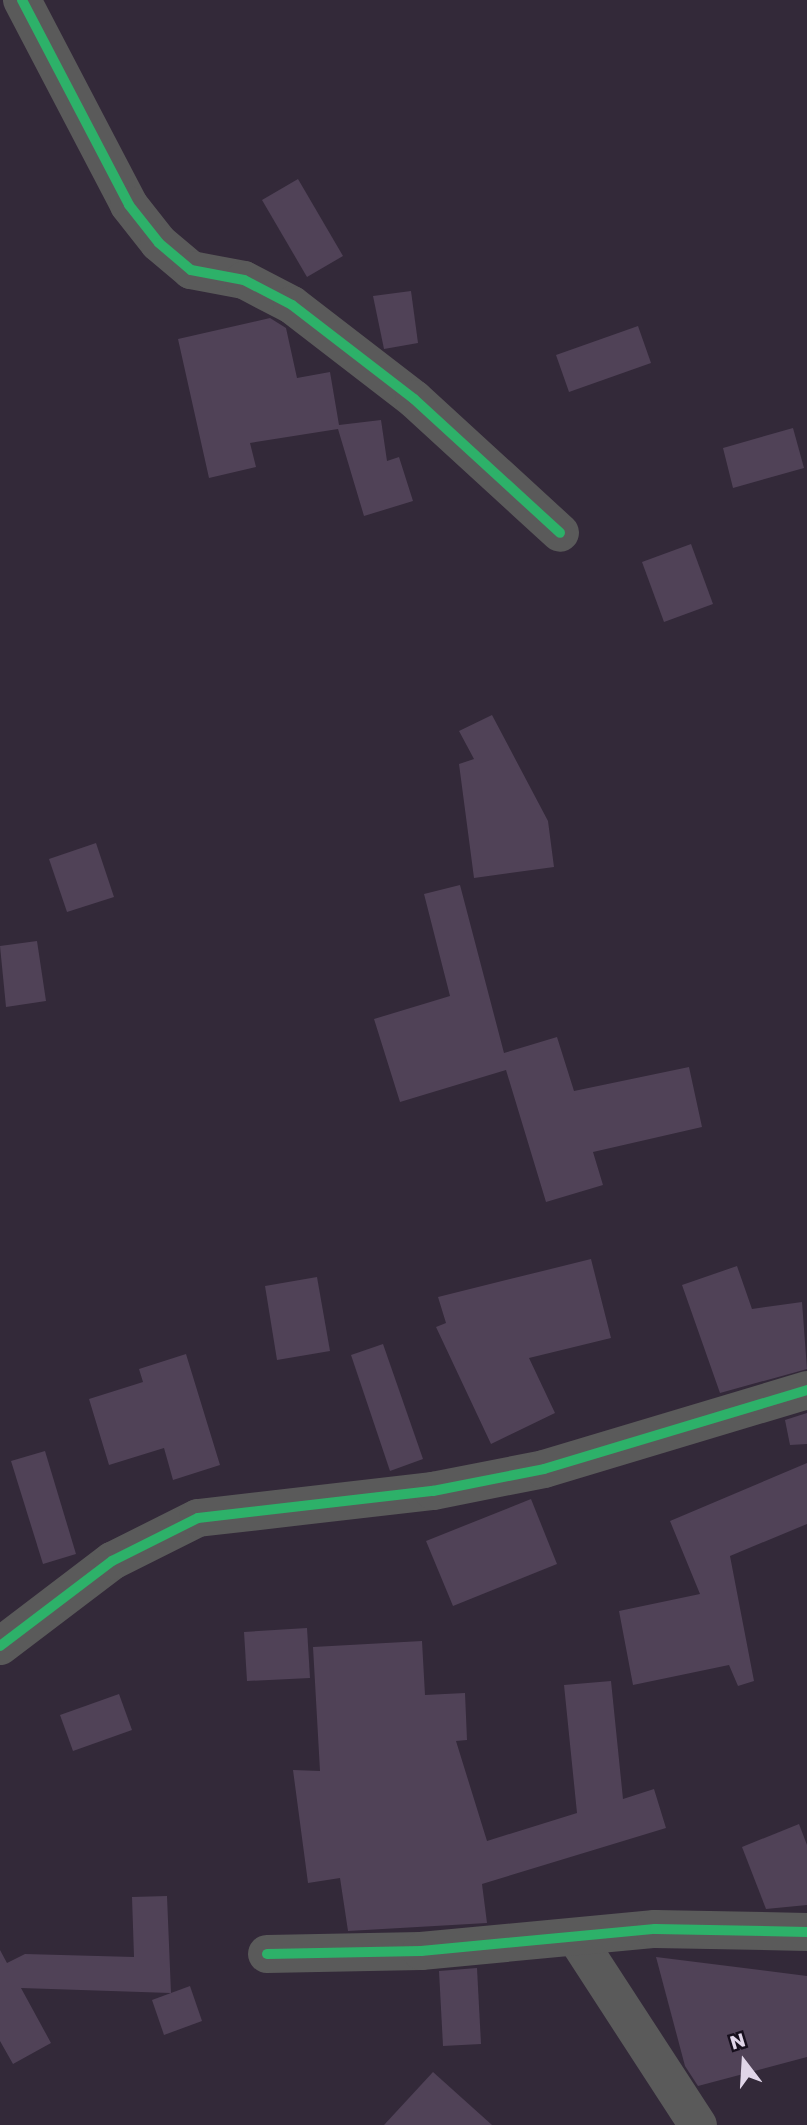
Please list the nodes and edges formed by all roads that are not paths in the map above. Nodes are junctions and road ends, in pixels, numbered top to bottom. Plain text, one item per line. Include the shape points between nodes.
1 (22, 0) edge
2 (560, 533) dead end
3 (807, 1390) edge
4 (0, 1646) edge
5 (807, 1932) edge
6 (577, 1939) junction
7 (267, 1954) dead end
8 (698, 2125) edge

1 - 2 street via 129,205 159,243 191,270 244,280 292,305 414,399
3 - 4 street via 531,1471 433,1491 198,1518 112,1561
5 - 6 street via 655,1929
6 - 7 street
6 - 8 street

